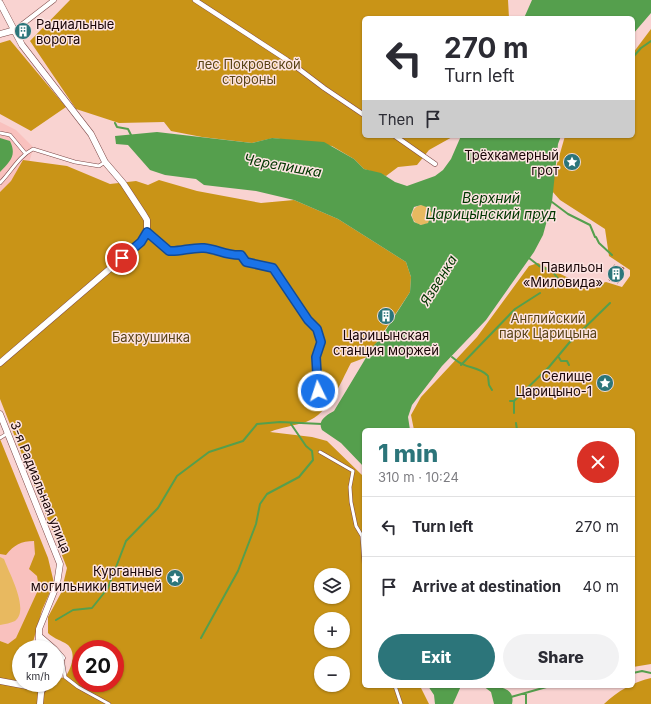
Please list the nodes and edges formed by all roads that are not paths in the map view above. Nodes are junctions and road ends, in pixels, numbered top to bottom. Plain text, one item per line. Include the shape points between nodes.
1 (54, 0) edge
2 (195, 0) edge
3 (0, 3) edge
4 (15, 30) junction
5 (0, 34) edge
6 (362, 114) edge
7 (0, 133) edge
8 (398, 138) edge
9 (25, 153) junction
10 (105, 162) junction
11 (435, 164) dead end
12 (0, 183) edge
13 (147, 232) junction
14 (0, 363) edge
15 (324, 402) dead end
16 (0, 414) edge
17 (8, 433) junction
18 (0, 438) edge
19 (320, 452) dead end
20 (362, 536) edge
21 (39, 636) junction
22 (39, 640) edge
23 (43, 640) edge
24 (64, 671) edge
25 (0, 681) edge
26 (12, 682) edge
27 (396, 688) edge
28 (41, 692) edge
29 (40, 704) edge
30 (109, 704) edge
31 (400, 704) edge

1 - 4 street
2 - 6 street via 287,60
3 - 4 street
4 - 5 street
4 - 10 street via 22,45 91,134
7 - 9 lane via 10,135
8 - 11 street
9 - 10 lane via 33,149 75,162 99,166
9 - 12 lane
10 - 13 street via 123,183 144,215 147,220
13 - 14 street via 141,242
13 - 15 lane via 169,251 210,248 224,255 241,255 246,262 273,268 308,320 317,329 321,342 316,357 317,383
16 - 17 street, 3-я Радиальная улица
17 - 18 lane
17 - 21 street, 3-я Радиальная улица via 60,564 59,577 40,624
19 - 20 lane via 353,471 350,486 351,502 356,526
21 - 22 street, 3-я Радиальная улица
21 - 23 street
24 - 30 lane via 65,677 78,687
25 - 26 street
27 - 31 lane
28 - 29 street

